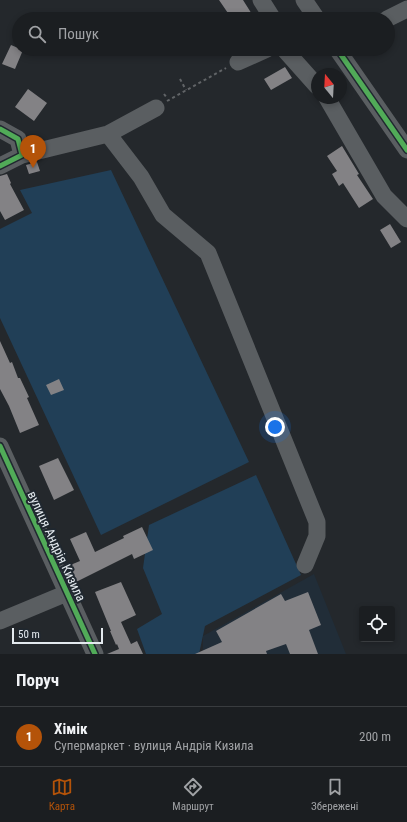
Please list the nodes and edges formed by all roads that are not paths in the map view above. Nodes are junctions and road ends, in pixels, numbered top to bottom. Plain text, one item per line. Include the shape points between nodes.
1 (262, 0) edge
2 (304, 0) edge
3 (407, 9) edge
4 (269, 12) edge
5 (312, 12) edge
6 (395, 15) edge
7 (251, 56) edge
8 (290, 56) edge
9 (342, 56) edge
10 (238, 62) road end
11 (311, 79) edge
12 (330, 104) edge
13 (156, 108) road end
14 (0, 129) edge
15 (108, 134) junction
16 (407, 150) edge
17 (22, 155) junction
18 (0, 166) edge
19 (407, 219) edge
20 (0, 446) edge
21 (305, 565) dead end
22 (67, 593) junction
23 (0, 621) edge
24 (95, 654) edge

1 - 4 street
2 - 5 street
3 - 6 street
7 - 10 street
8 - 11 street
9 - 16 street
12 - 19 street via 384,196
13 - 15 street
14 - 17 street via 18,139
15 - 17 street
15 - 21 street via 141,177 163,215 208,253 317,522 317,536
17 - 18 street
20 - 22 street, вулиця Андрія Кизила
22 - 23 street
22 - 24 street, вулиця Андрія Кизила

